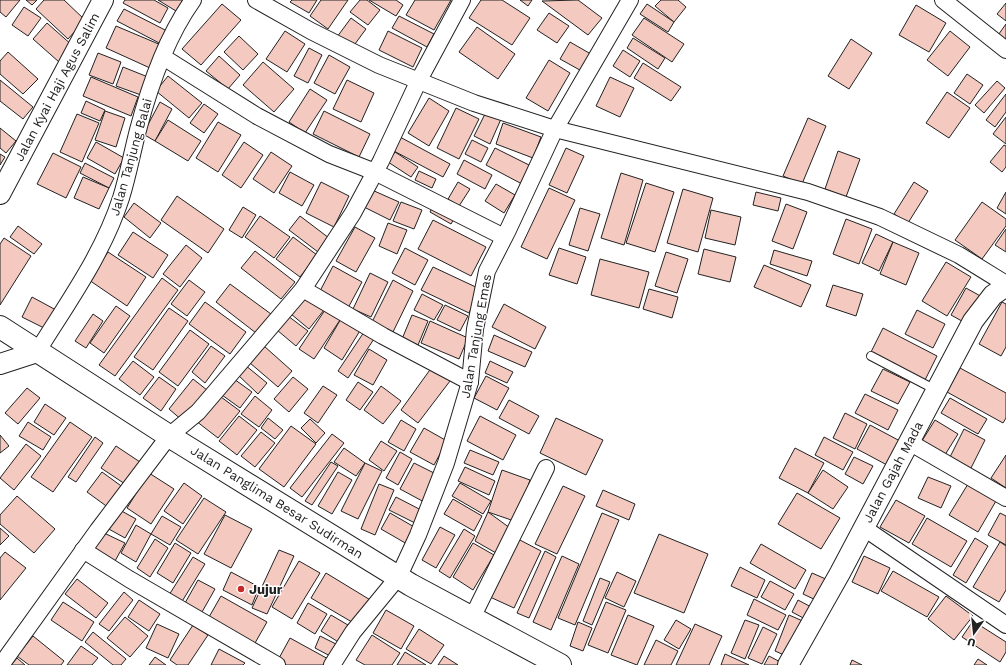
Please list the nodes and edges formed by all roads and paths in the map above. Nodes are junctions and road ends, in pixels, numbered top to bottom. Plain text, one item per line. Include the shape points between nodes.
1 (103, 0) edge
2 (193, 0) edge
3 (256, 0) edge
4 (462, 0) edge
5 (630, 0) edge
6 (943, 0) edge
7 (1006, 50) edge
8 (163, 57) junction
9 (419, 80) junction
10 (555, 129) junction
11 (375, 172) junction
12 (0, 194) edge
13 (504, 237) junction
14 (1006, 285) edge
15 (303, 288) junction
16 (0, 327) edge
17 (38, 352) junction
18 (871, 356) dead end
19 (0, 364) edge
20 (470, 382) junction
21 (936, 390) junction
22 (169, 436) junction
23 (909, 442) junction
24 (546, 468) dead end
25 (1006, 498) edge
26 (864, 528) junction
27 (83, 550) junction
28 (399, 576) junction
29 (472, 618) junction
30 (1006, 625) edge
31 (1, 665) edge
32 (278, 665) edge
33 (332, 665) edge
34 (560, 665) edge
35 (788, 665) edge

1 - 12 street, Jalan Kyai Haji Agus Salim
2 - 8 street, Jalan Tanjung Balai
3 - 9 street via 379,65
4 - 9 street
5 - 10 street, Jalan Tanjung Emas
6 - 7 street
8 - 11 street via 256,116 329,154
8 - 17 street, Jalan Tanjung Balai via 154,77 138,130 122,197 105,242
9 - 10 street via 474,103
9 - 11 street
10 - 13 street, Jalan Tanjung Emas
10 - 14 street via 808,192 880,217 952,251
11 - 13 street
11 - 15 street via 353,213
13 - 20 street, Jalan Tanjung Emas via 486,271 475,328
14 - 21 street, Jalan Gajah Mada via 993,295 973,321
15 - 20 street via 383,336
15 - 22 street via 198,412
16 - 17 highway, Jalan Panglima Besar Sudirman
17 - 19 street
17 - 22 highway, Jalan Panglima Besar Sudirman
18 - 21 lane
20 - 28 street, Jalan Tanjung Emas via 446,463
21 - 23 street, Jalan Gajah Mada
22 - 27 street
22 - 28 highway, Jalan Panglima Besar Sudirman
23 - 25 street
23 - 26 street, Jalan Gajah Mada
24 - 29 street
26 - 30 street
26 - 35 street, Jalan Gajah Mada
27 - 31 street
27 - 32 street
28 - 29 highway, Jalan Panglima Besar Sudirman
28 - 33 street, Jalan Tanjung Emas via 353,632
29 - 34 highway, Jalan Panglima Besar Sudirman

